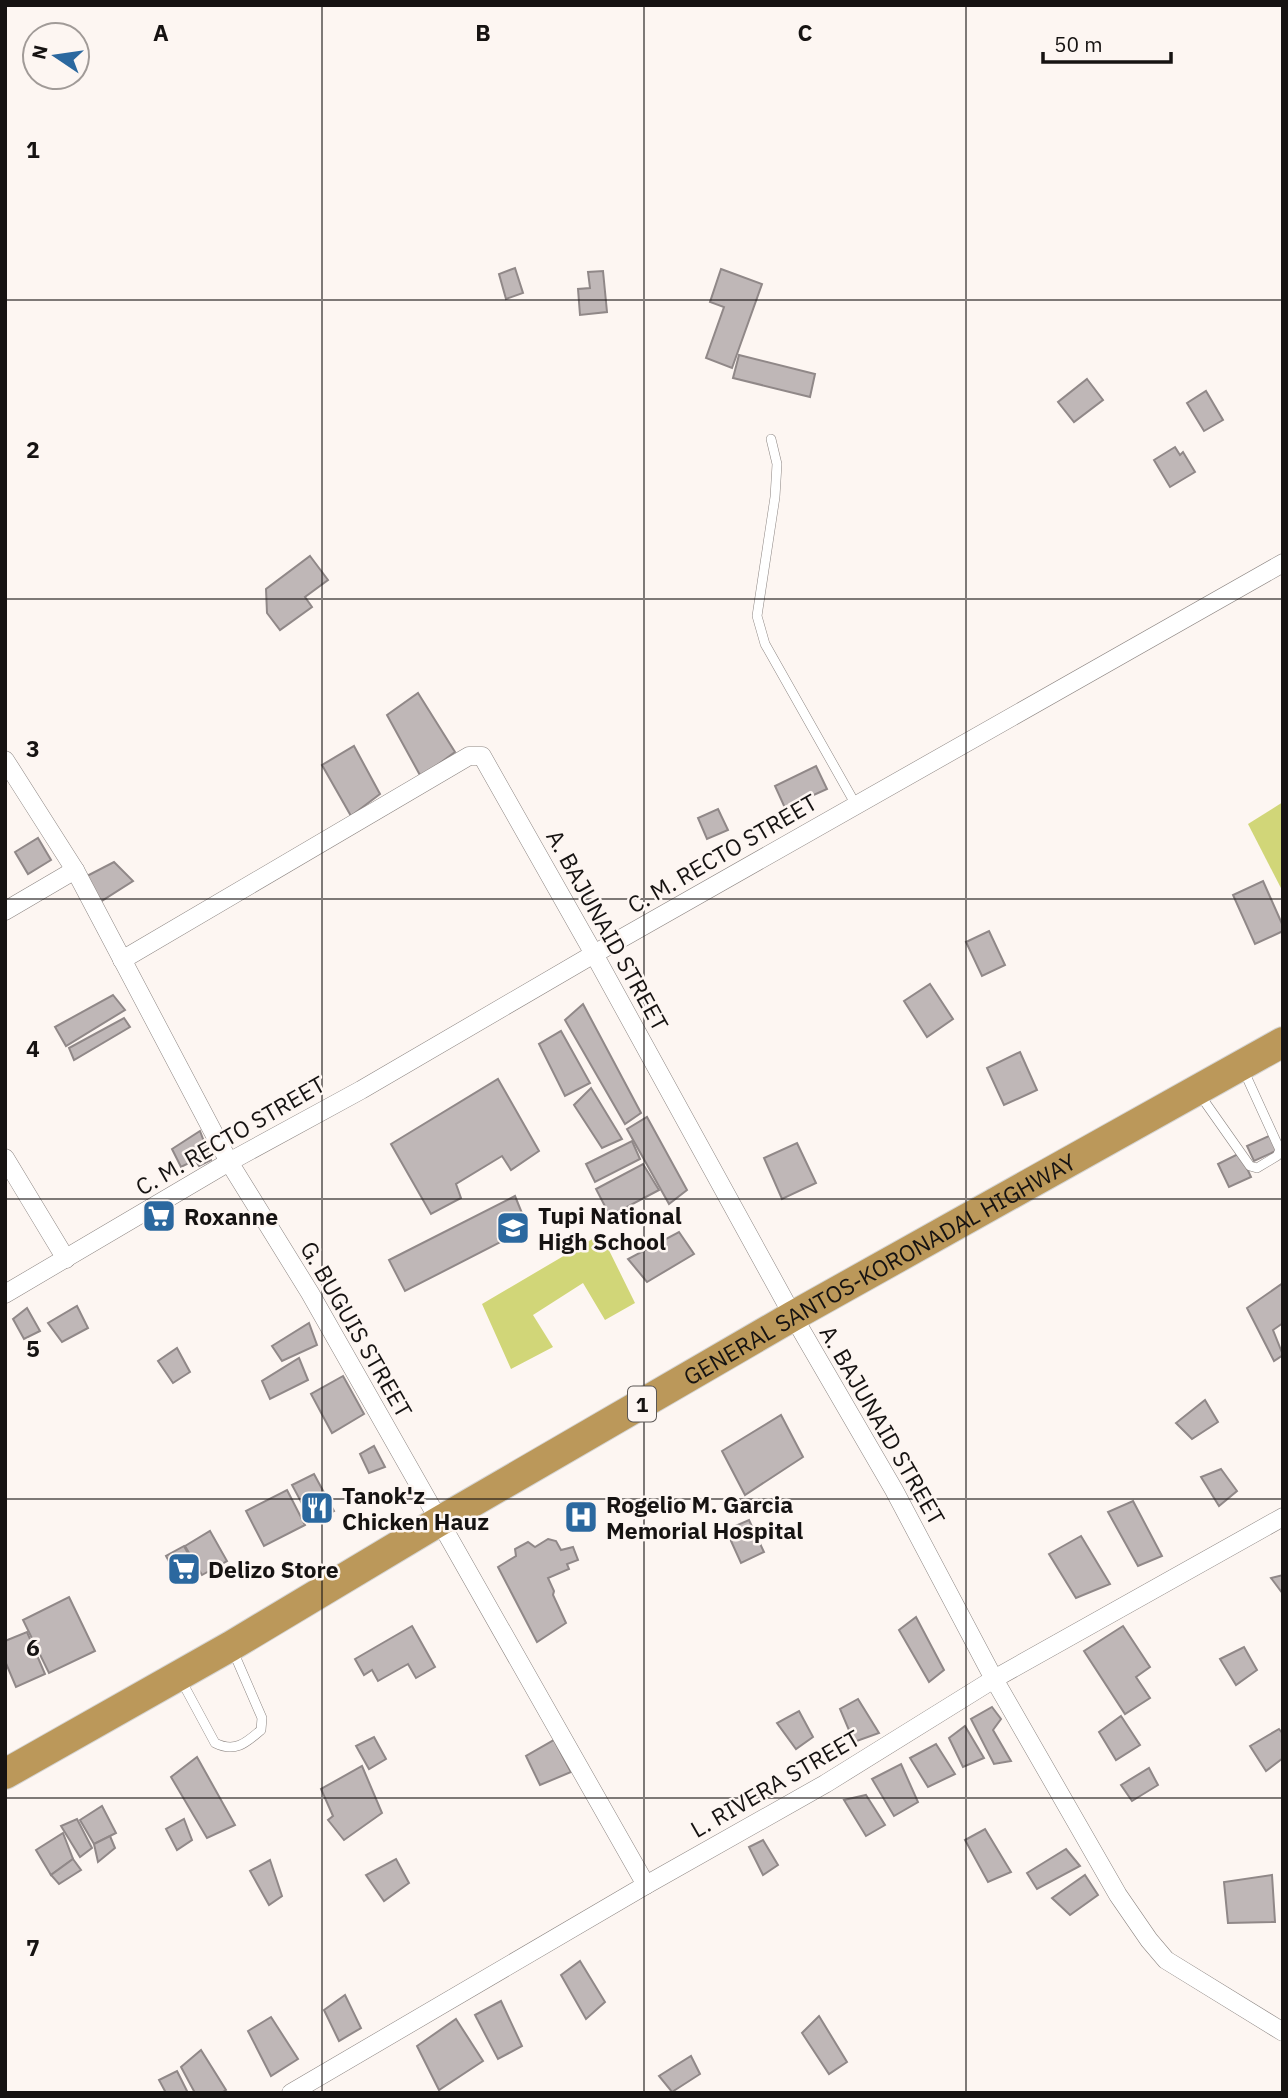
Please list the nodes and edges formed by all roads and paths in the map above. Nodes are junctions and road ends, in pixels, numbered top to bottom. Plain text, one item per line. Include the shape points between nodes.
1 (771, 439) dead end
2 (1283, 563) edge
3 (5, 760) edge
4 (856, 805) junction
5 (75, 870) junction
6 (5, 911) edge
7 (594, 954) junction
8 (122, 960) junction
9 (1283, 1042) edge
10 (1241, 1065) junction
11 (1197, 1091) junction
12 (5, 1158) edge
13 (229, 1162) junction
14 (66, 1259) junction
15 (5, 1294) edge
16 (793, 1316) junction
17 (1283, 1517) edge
18 (438, 1522) junction
19 (230, 1646) junction
20 (178, 1674) junction
21 (994, 1679) junction
22 (5, 1774) edge
23 (646, 1885) junction
24 (1283, 2032) edge
25 (292, 2093) edge

1 - 4 lane via 777,464 775,496 757,616 765,644
2 - 4 street, C. M. RECTO STREET
3 - 5 street, G. BUGUIS STREET
4 - 7 street, C. M. RECTO STREET
5 - 6 street
5 - 8 street, G. BUGUIS STREET
7 - 8 street, A. BAJUNAID STREET via 478,755 469,756
7 - 13 street, C. M. RECTO STREET
7 - 16 street, A. BAJUNAID STREET
8 - 13 street, G. BUGUIS STREET
9 - 10 highway, GENERAL SANTOS-KORONADAL HIGHWAY / 1
10 - 11 highway, GENERAL SANTOS-KORONADAL HIGHWAY / 1
10 - 11 lane via 1280,1150 1278,1156 1257,1168 1250,1166
11 - 16 highway, GENERAL SANTOS-KORONADAL HIGHWAY / 1
12 - 14 street
13 - 14 street, C. M. RECTO STREET
13 - 18 street, G. BUGUIS STREET via 310,1293
14 - 15 street, C. M. RECTO STREET
16 - 18 highway, GENERAL SANTOS-KORONADAL HIGHWAY / 1
16 - 21 street, A. BAJUNAID STREET via 894,1490
17 - 21 street, L. RIVERA STREET
18 - 19 highway, GENERAL SANTOS-KORONADAL HIGHWAY / 1
18 - 23 street, G. BUGUIS STREET
19 - 20 highway, GENERAL SANTOS-KORONADAL HIGHWAY / 1
19 - 20 lane via 262,1718 261,1731 243,1745 232,1748 215,1743
20 - 22 highway, GENERAL SANTOS-KORONADAL HIGHWAY / 1
21 - 23 street, L. RIVERA STREET via 825,1784
21 - 24 street, A. BAJUNAID STREET via 1097,1860 1149,1940 1187,1974
23 - 25 street, L. RIVERA STREET

